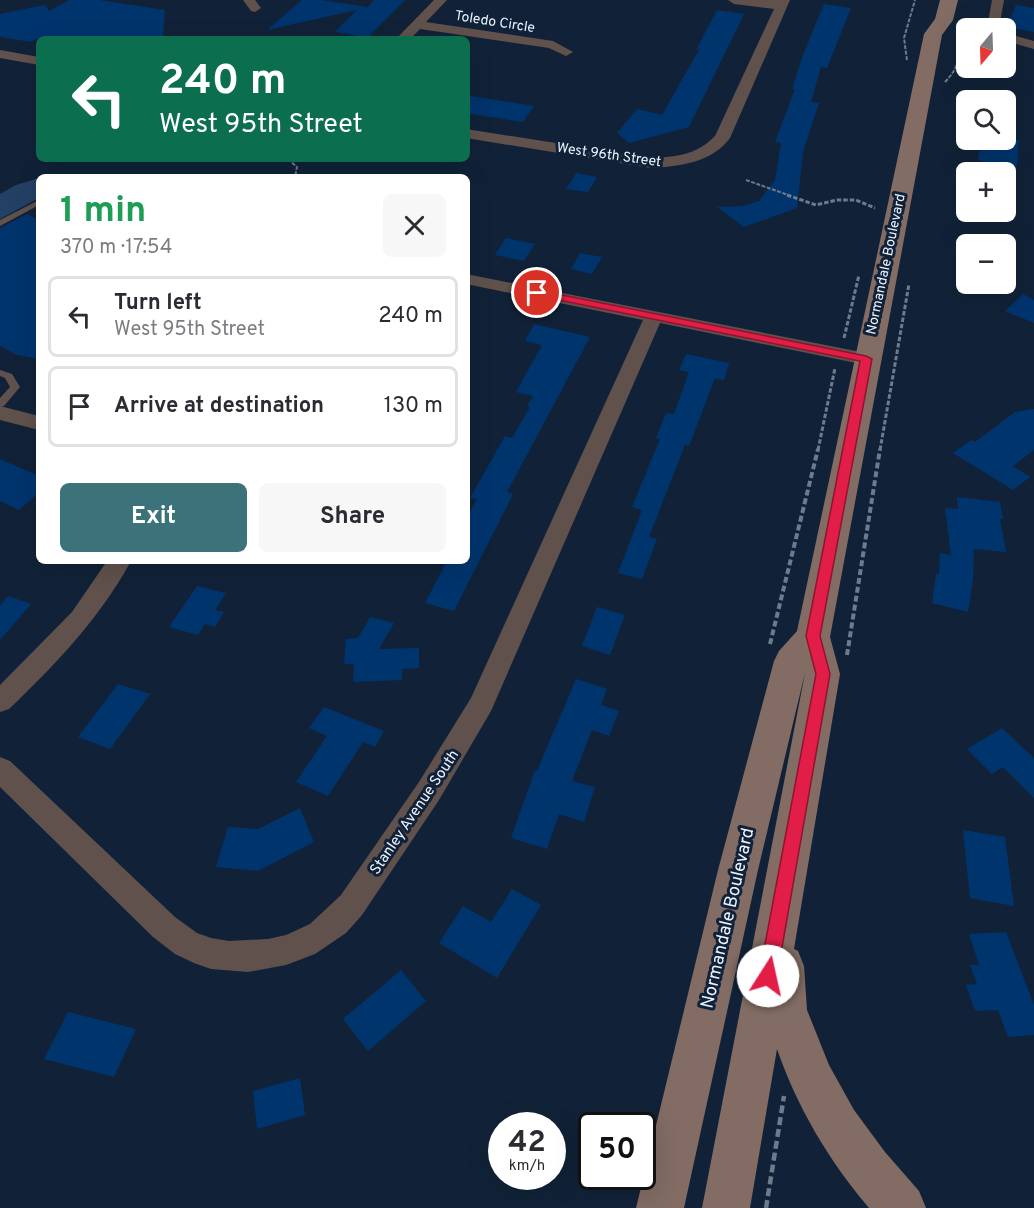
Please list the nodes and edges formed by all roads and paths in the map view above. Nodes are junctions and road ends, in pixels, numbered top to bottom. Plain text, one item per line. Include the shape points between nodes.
1 (441, 0) edge
2 (734, 0) edge
3 (915, 0) edge
4 (949, 0) edge
5 (998, 0) edge
6 (783, 3) edge
7 (995, 18) edge
8 (417, 25) junction
9 (406, 36) edge
10 (1016, 40) edge
11 (1034, 45) edge
12 (566, 52) dead end
13 (0, 54) edge
14 (36, 60) edge
15 (906, 65) dead end
16 (956, 71) edge
17 (943, 91) dead end
18 (470, 134) edge
19 (746, 180) dead end
20 (877, 199) dead end
21 (36, 204) edge
22 (875, 208) junction
23 (873, 219) dead end
24 (0, 223) edge
25 (860, 272) dead end
26 (470, 280) edge
27 (909, 282) dead end
28 (654, 316) junction
29 (839, 354) junction
30 (866, 359) junction
31 (0, 373) edge
32 (0, 404) edge
33 (0, 413) edge
34 (36, 422) edge
35 (118, 564) edge
36 (813, 636) junction
37 (770, 645) dead end
38 (846, 667) dead end
39 (0, 701) edge
40 (0, 769) edge
41 (781, 907) junction
42 (784, 1094) dead end
43 (660, 1208) edge
44 (726, 1208) edge
45 (766, 1208) edge
46 (902, 1208) edge

1 - 8 street
2 - 6 street
3 - 15 path via 903,43
4 - 30 main road, Normandale Boulevard via 944,20 929,26
5 - 7 street
6 - 18 street, West 96th Street via 731,117 715,146 705,153 672,162 630,160
8 - 9 street
8 - 12 street, Toledo Circle via 553,45
10 - 11 street
13 - 14 street
16 - 17 path via 945,81
19 - 22 path via 816,205 856,200
20 - 22 path
21 - 24 lane
22 - 23 path
25 - 29 path
26 - 28 street
27 - 38 path
28 - 29 street
28 - 40 street, Stanley Avenue South via 482,703 448,764 334,924 300,945 265,956 225,957 193,948 164,927
29 - 30 street
29 - 37 path
30 - 36 main road, Normandale Boulevard
31 - 32 lane via 9,376 15,387
33 - 34 street
35 - 39 street via 52,653
36 - 41 main road, Normandale Boulevard via 823,674
36 - 43 main road, Normandale Boulevard via 791,661
41 - 44 main road, Normandale Boulevard
41 - 46 main road via 784,1004 801,1056 843,1137
42 - 45 path

